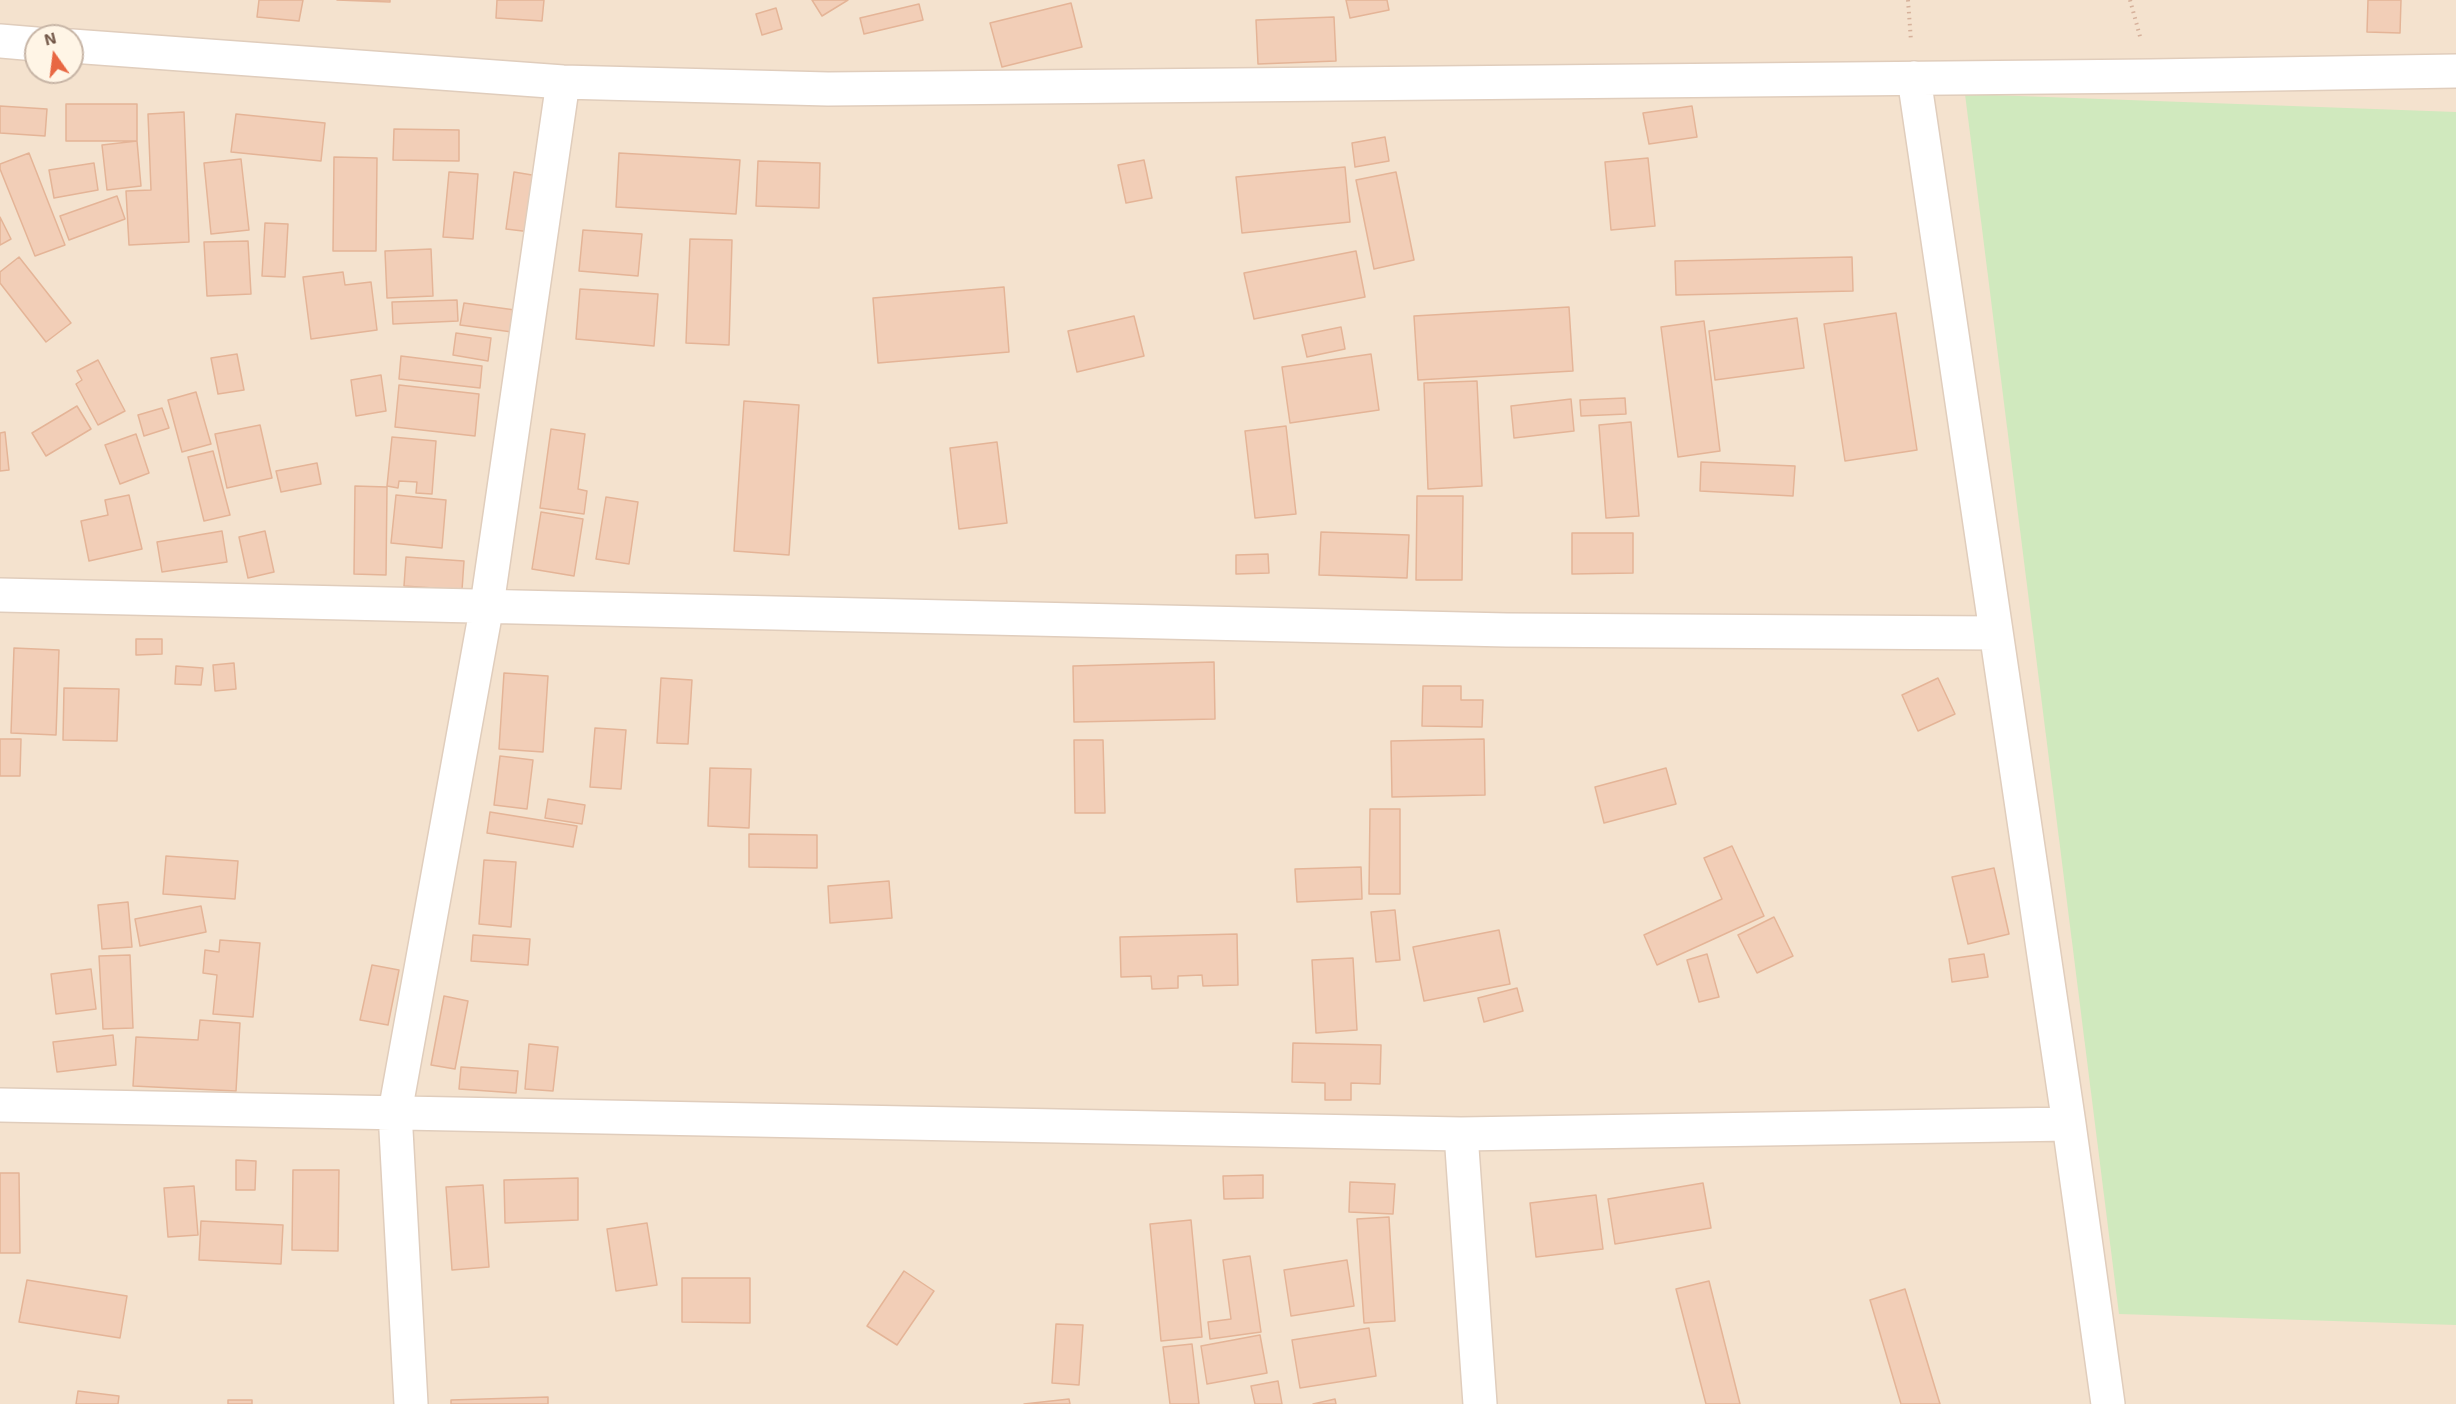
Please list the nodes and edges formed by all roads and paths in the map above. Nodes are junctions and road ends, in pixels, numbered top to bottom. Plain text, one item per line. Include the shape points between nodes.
1 (0, 41) edge
2 (24, 43) edge
3 (84, 47) edge
4 (2456, 71) edge
5 (1914, 78) junction
6 (563, 82) junction
7 (0, 595) edge
8 (487, 605) junction
9 (1996, 633) junction
10 (0, 1105) edge
11 (395, 1112) junction
12 (2069, 1124) junction
13 (1461, 1134) junction
14 (411, 1404) edge
15 (1480, 1404) edge
16 (2108, 1404) edge

1 - 2 street
3 - 6 street
4 - 5 street
5 - 6 street via 828,89
5 - 9 street
6 - 8 street
7 - 8 street
8 - 9 street via 1507,630
8 - 11 street
9 - 12 street
10 - 11 street
11 - 13 street
11 - 14 street
12 - 13 street
12 - 16 street
13 - 15 street

